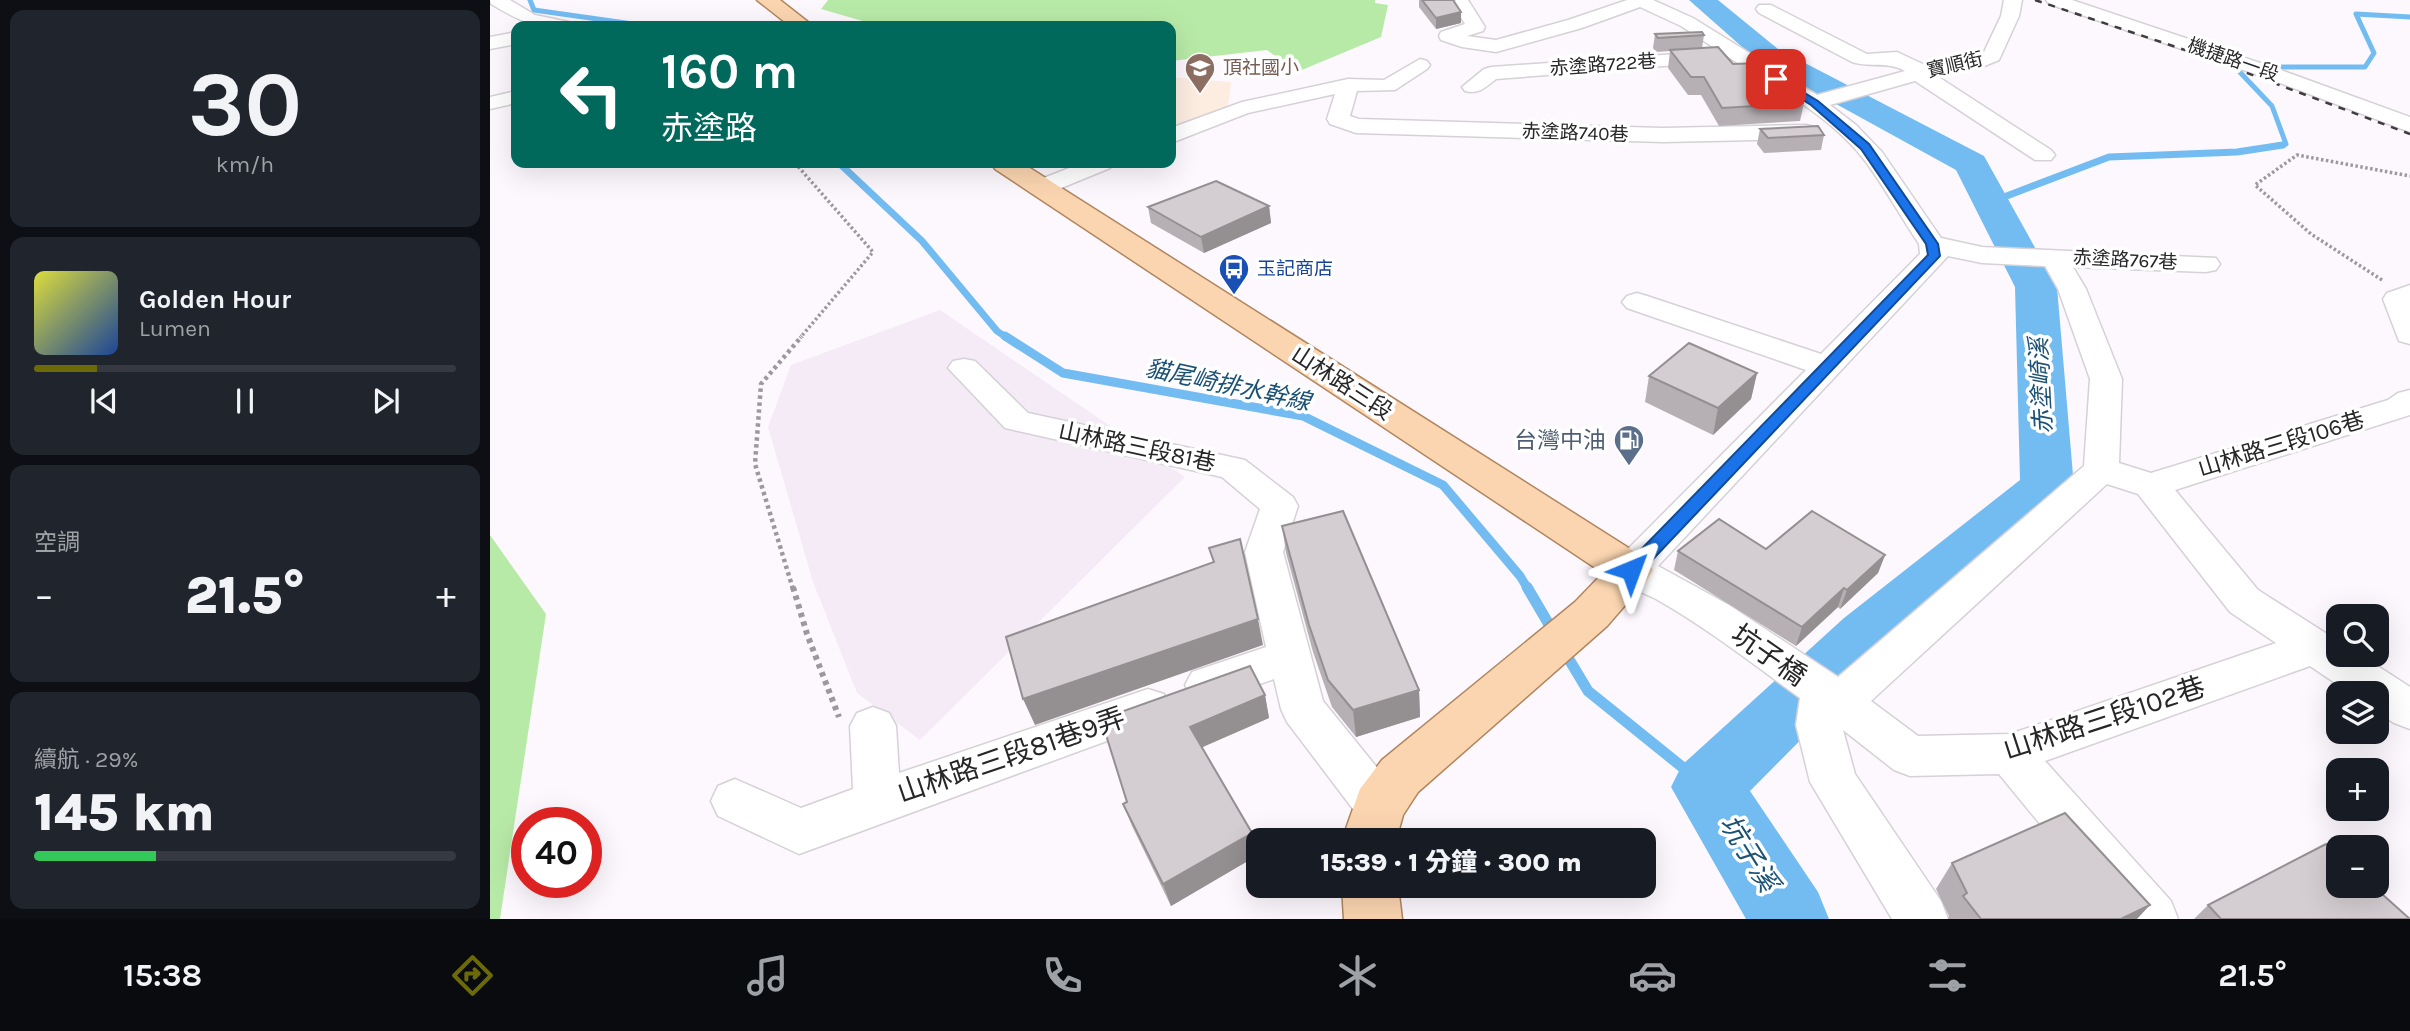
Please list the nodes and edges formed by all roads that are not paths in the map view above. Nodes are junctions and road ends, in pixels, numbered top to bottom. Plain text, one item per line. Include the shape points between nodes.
1 (497, 0) edge
2 (767, 0) edge
3 (1640, 0) edge
4 (2013, 0) edge
5 (2055, 0) edge
6 (1462, 4) dead end
7 (1765, 9) dead end
8 (538, 21) edge
9 (796, 21) edge
10 (511, 39) edge
11 (490, 43) edge
12 (1738, 54) junction
13 (1420, 65) dead end
14 (1922, 73) junction
15 (1242, 80) dead end
16 (1348, 85) junction
17 (1472, 87) dead end
18 (511, 98) edge
19 (1820, 101) junction
20 (490, 103) edge
21 (1242, 108) junction
22 (2410, 125) edge
23 (1848, 130) junction
24 (1176, 134) edge
25 (2043, 155) dead end
26 (1011, 168) edge
27 (1090, 168) edge
28 (1041, 188) junction
29 (1932, 244) junction
30 (2049, 257) junction
31 (2206, 264) dead end
32 (2407, 294) edge
33 (1637, 302) dead end
34 (2410, 335) edge
35 (1829, 367) junction
36 (964, 368) dead end
37 (2410, 400) edge
38 (2101, 470) junction
39 (2151, 485) junction
40 (1631, 570) junction
41 (2315, 647) junction
42 (1289, 656) junction
43 (1832, 698) junction
44 (2410, 710) edge
45 (873, 726) road end
46 (2010, 754) junction
47 (735, 801) dead end
48 (877, 802) junction
49 (1374, 823) edge
50 (1371, 898) edge
51 (1373, 919) edge
52 (1922, 919) edge
53 (2152, 919) edge

1 - 8 street
2 - 9 main road
3 - 6 street via 1496,46 1448,36 1476,27
3 - 12 street
4 - 14 street, 寶順街 via 1992,56
5 - 22 street, 機捷路一段
7 - 14 street via 1859,58 1897,58
10 - 11 street
12 - 17 street, 赤塗路722巷 via 1491,73
12 - 19 street
13 - 16 street via 1388,86
14 - 19 street, 寶順街
14 - 25 street
15 - 21 street
16 - 21 street
16 - 23 street, 赤塗路740巷 via 1338,119 1356,126 1726,136
18 - 20 street
19 - 23 street
21 - 24 street
23 - 29 street via 1874,157
26 - 28 main road, 山林路三段
27 - 28 street
28 - 40 main road, 山林路三段
29 - 30 street, 赤塗路767巷 via 1982,255
29 - 35 street via 1934,256
30 - 31 street, 赤塗路767巷
30 - 38 street via 2072,289 2106,379
32 - 34 street via 2397,299
33 - 35 street
35 - 40 street
36 - 42 street, 山林路三段81巷 via 1017,421 1233,468 1280,506 1264,552
37 - 39 street, 山林路三段106巷 via 2400,407
38 - 39 street
38 - 43 street
39 - 41 street via 2244,601
40 - 43 street, 坑子橋 via 1715,616
40 - 49 main road via 1591,614 1400,776
41 - 44 street
41 - 46 street, 山林路三段102巷
42 - 48 street, 山林路三段81巷9弄
42 - 49 street, 山林路三段81巷 via 1303,709
43 - 46 street, 山林路三段102巷 via 1910,757
43 - 52 street via 1819,726 1834,782
45 - 48 street
46 - 53 street
47 - 48 street, 山林路三段81巷9弄 via 799,831
50 - 51 main road

